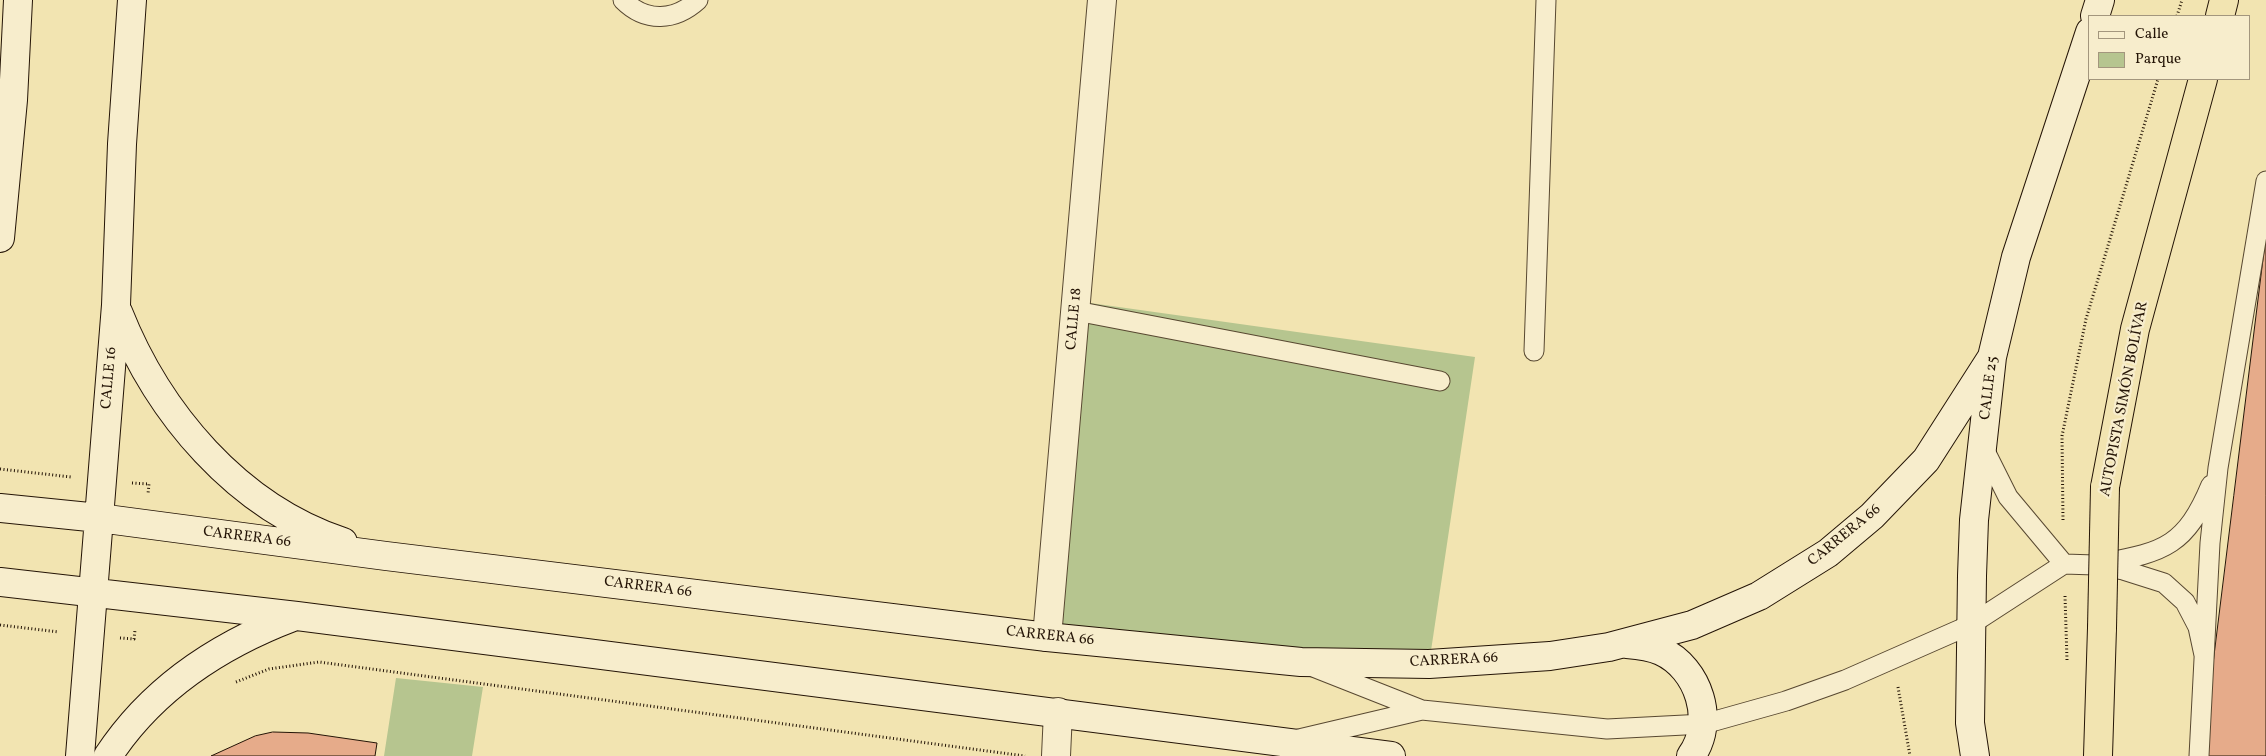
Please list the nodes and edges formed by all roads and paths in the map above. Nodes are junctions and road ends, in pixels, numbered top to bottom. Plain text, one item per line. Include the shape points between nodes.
1 (18, 0) edge
2 (132, 0) edge
3 (623, 0) edge
4 (698, 0) edge
5 (1102, 0) edge
6 (1546, 0) edge
7 (2100, 0) edge
8 (2182, 0) edge
9 (2224, 0) edge
10 (2095, 15) edge
11 (2177, 15) edge
12 (2220, 15) edge
13 (2088, 38) edge
14 (2158, 80) edge
15 (2203, 80) edge
16 (2266, 181) edge
17 (0, 238) edge
18 (116, 306) junction
19 (1076, 311) junction
20 (1534, 351) dead end
21 (1992, 357) junction
22 (1440, 381) dead end
23 (1983, 447) junction
24 (2218, 468) junction
25 (0, 508) edge
26 (99, 518) junction
27 (386, 556) junction
28 (2064, 564) junction
29 (2095, 565) junction
30 (0, 582) edge
31 (94, 593) junction
32 (297, 616) junction
33 (1970, 625) junction
34 (1047, 637) junction
35 (1609, 647) junction
36 (2204, 655) junction
37 (1301, 662) junction
38 (234, 683) dead end
39 (1898, 684) dead end
40 (1422, 710) junction
41 (1058, 712) junction
42 (1704, 724) junction
43 (1287, 742) junction
44 (80, 756) edge
45 (108, 756) edge
46 (1025, 756) edge
47 (1056, 756) edge
48 (1391, 756) edge
49 (1692, 756) edge
50 (1910, 756) edge
51 (1975, 756) edge
52 (2098, 756) edge
53 (2199, 756) edge

1 - 17 main road via 13,100
2 - 18 main road, CALLE 16
3 - 4 lane via 644,15 658,18 688,10
5 - 19 main road, CALLE 18
6 - 20 lane
7 - 10 main road
8 - 11 path
9 - 12 highway
13 - 21 main road, CALLE 25 via 2016,258
14 - 28 path via 2086,319 2062,436
15 - 52 highway, AUTOPISTA SIMÓN BOLÍVAR, bridge via 2135,330 2105,487
16 - 24 lane
18 - 26 main road, CALLE 16
18 - 27 main road via 131,344 160,394 195,441 216,462 288,516 338,540
19 - 22 lane
19 - 34 main road, CALLE 18
21 - 23 main road, CALLE 25
21 - 35 main road, CARRERA 66 via 1926,460 1872,516 1828,553 1792,577 1721,613 1692,625
23 - 28 lane via 2008,497
23 - 33 main road, CALLE 25 via 1974,520
24 - 29 lane via 2203,504 2182,534 2160,550
24 - 36 lane
25 - 26 main road, CARRERA 66
26 - 27 main road, CARRERA 66
26 - 31 main road, CALLE 16
27 - 34 main road, CARRERA 66
28 - 29 lane
28 - 33 lane
29 - 36 lane via 2164,583 2184,602 2194,619
30 - 31 main road
31 - 32 main road
31 - 44 main road, CALLE 16
32 - 41 main road
32 - 45 main road via 242,638 192,668 141,714
33 - 42 lane via 1845,680
33 - 51 main road, CALLE 25 via 1970,723
34 - 37 main road, CARRERA 66
35 - 37 main road, CARRERA 66 via 1550,656 1429,664
35 - 42 main road via 1645,646 1677,662 1690,675 1698,691
36 - 53 lane
37 - 40 lane
38 - 46 path via 269,669 319,662
39 - 50 path
40 - 42 lane via 1607,729
40 - 43 lane
41 - 43 main road
41 - 47 main road
42 - 49 main road
43 - 48 main road

